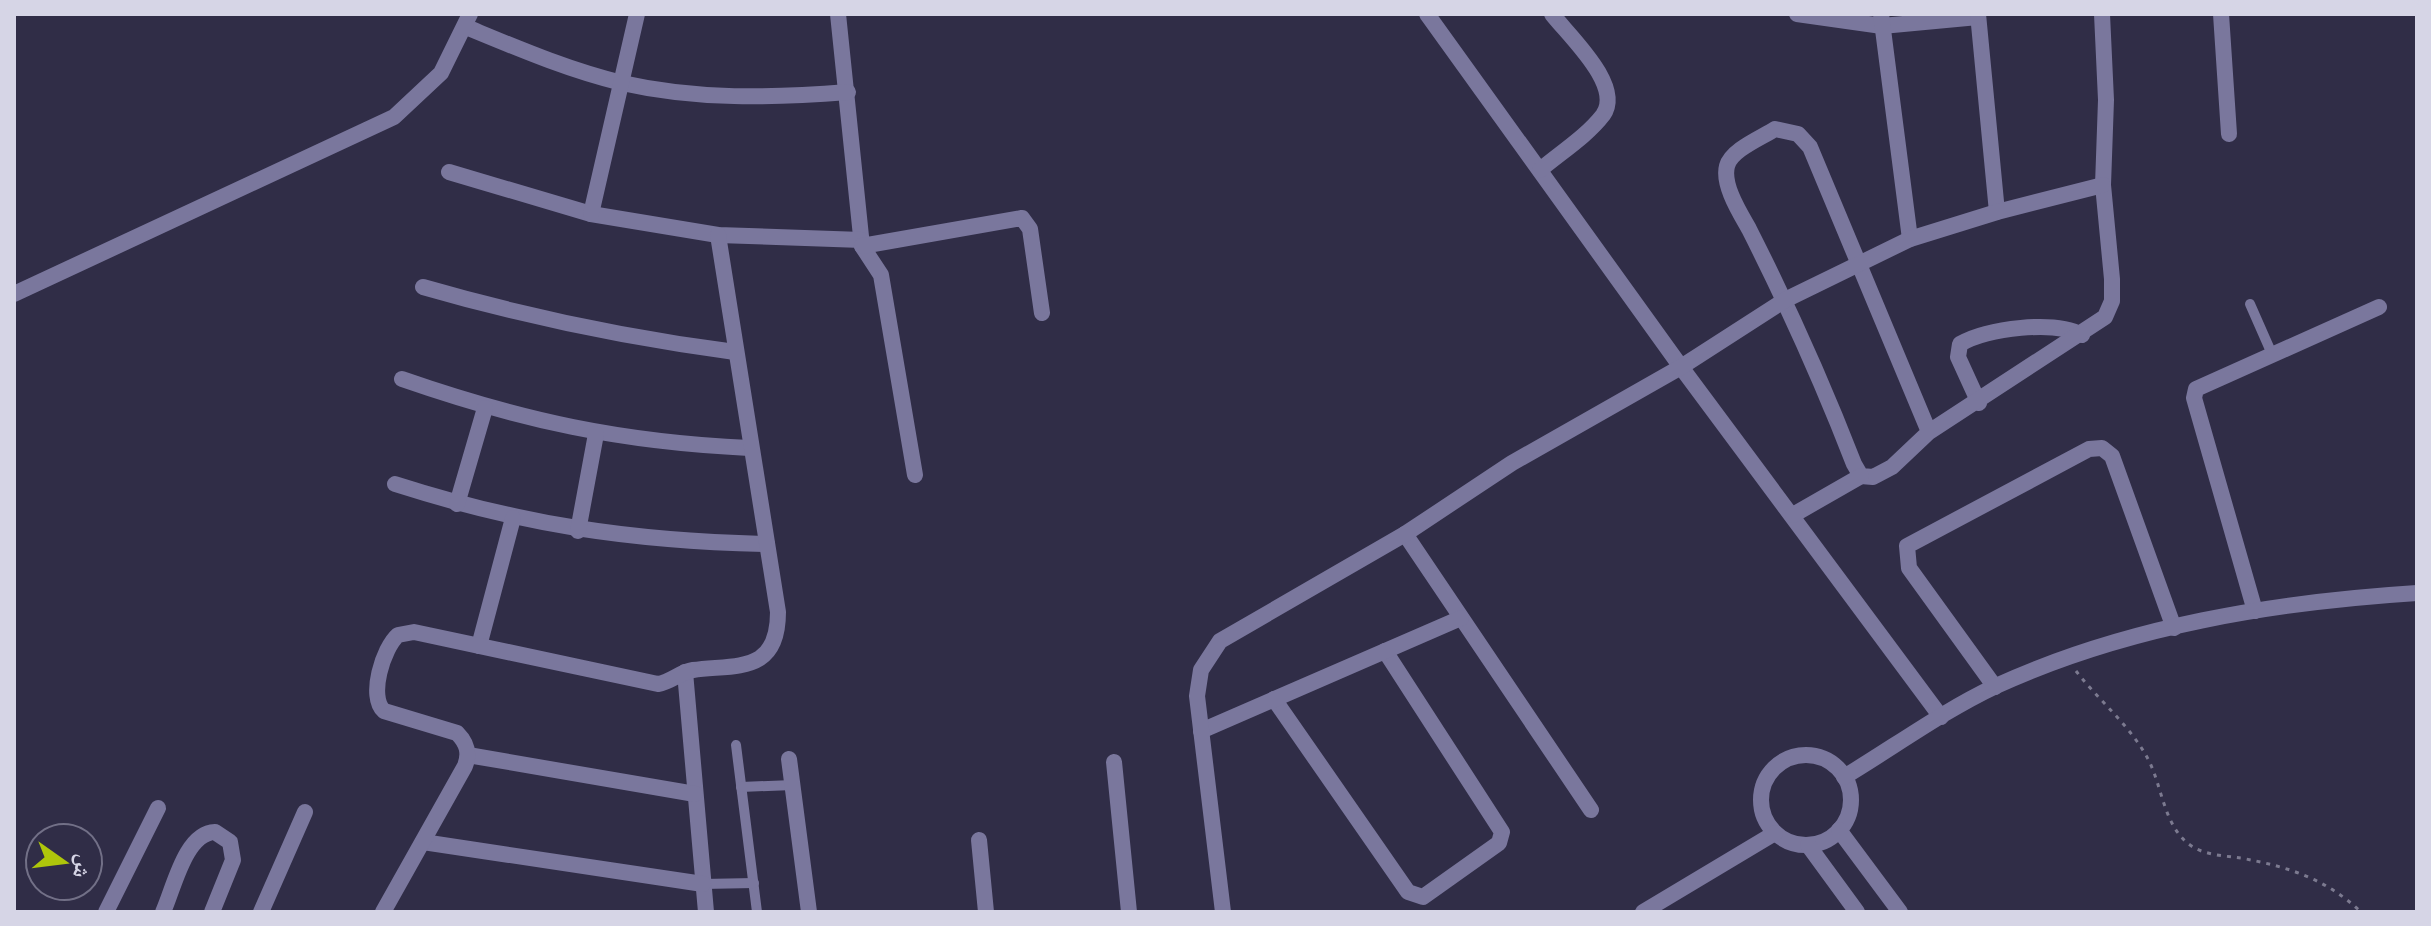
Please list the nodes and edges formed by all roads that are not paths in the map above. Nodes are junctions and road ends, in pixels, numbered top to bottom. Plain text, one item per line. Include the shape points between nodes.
1 (637, 14) edge
2 (838, 14) edge
3 (1427, 14) edge
4 (1552, 14) edge
5 (1797, 14) edge
6 (2102, 14) edge
7 (2221, 14) edge
8 (1978, 16) edge
9 (468, 20) edge
10 (1882, 20) edge
11 (621, 83) junction
12 (848, 92) junction
13 (2229, 134) dead end
14 (1540, 170) junction
15 (449, 172) dead end
16 (2103, 185) junction
17 (1997, 212) junction
18 (591, 214) junction
19 (718, 235) junction
20 (1910, 239) junction
21 (862, 243) junction
22 (1859, 263) junction
23 (423, 287) dead end
24 (14, 294) edge
25 (1785, 300) junction
26 (2250, 304) dead end
27 (2379, 307) dead end
28 (1042, 313) dead end
29 (2082, 335) junction
30 (735, 352) junction
31 (2272, 354) junction
32 (1681, 367) junction
33 (402, 379) dead end
34 (1979, 403) junction
35 (485, 408) junction
36 (1929, 432) junction
37 (596, 434) junction
38 (749, 448) junction
39 (915, 475) dead end
40 (1861, 476) junction
41 (395, 484) dead end
42 (457, 504) junction
43 (1793, 515) junction
44 (513, 518) junction
45 (578, 531) junction
46 (1405, 534) junction
47 (767, 544) junction
48 (2417, 593) edge
49 (2255, 611) junction
50 (1461, 618) junction
51 (2174, 628) junction
52 (479, 646) junction
53 (1385, 651) junction
54 (685, 672) junction
55 (1995, 687) junction
56 (1274, 699) junction
57 (1941, 717) junction
58 (1201, 731) junction
59 (736, 745) dead end
60 (468, 755) junction
61 (789, 759) dead end
62 (1114, 762) dead end
63 (1844, 777) junction
64 (793, 785) junction
65 (741, 787) junction
66 (695, 794) junction
67 (158, 808) dead end
68 (1591, 810) dead end
69 (305, 812) dead end
70 (1839, 830) junction
71 (1775, 833) junction
72 (979, 840) dead end
73 (423, 842) junction
74 (1808, 845) junction
75 (754, 883) junction
76 (703, 884) junction
77 (1670, 905) edge
78 (106, 912) edge
79 (163, 912) edge
80 (212, 912) edge
81 (261, 912) edge
82 (383, 912) edge
83 (706, 912) edge
84 (757, 912) edge
85 (807, 912) edge
86 (986, 912) edge
87 (1129, 912) edge
88 (1223, 912) edge
89 (1643, 912) edge
90 (1857, 912) edge
91 (1900, 912) edge

1 - 11 street
2 - 12 street
3 - 14 street
4 - 14 street via 1602,76 1608,97 1602,116
5 - 10 street
6 - 16 street
7 - 13 street
8 - 10 street
8 - 17 street
9 - 11 street via 551,61
9 - 24 street via 441,73 394,117
10 - 20 street
11 - 12 street via 696,95 772,98
11 - 18 street
12 - 21 street
14 - 32 street
15 - 18 street
16 - 17 street
16 - 29 street via 2112,301 2105,317
17 - 20 street
18 - 19 street
19 - 21 street
19 - 30 street
20 - 22 street
21 - 28 street via 1022,218 1030,229
21 - 39 street via 881,275
22 - 25 street
22 - 25 street via 1810,147 1798,134 1775,129 1732,157 1726,175
22 - 36 street
23 - 30 street via 526,317 631,339
25 - 32 street
25 - 40 street
26 - 31 lane
27 - 31 street
29 - 34 street
29 - 34 street via 2051,325 1960,344 1958,357
30 - 38 street
31 - 49 street via 2199,386 2194,393
32 - 43 street
32 - 46 street via 1512,463
33 - 35 street
34 - 36 street
35 - 37 street
35 - 42 street
36 - 40 street via 1892,467 1873,477
37 - 38 street
37 - 45 street
38 - 47 street
40 - 43 street
41 - 42 street
42 - 44 street
43 - 57 street
44 - 45 street
44 - 52 street
45 - 47 street via 672,542
46 - 50 street
46 - 58 street via 1220,641 1198,683
47 - 54 street via 778,612 775,640 745,666
48 - 49 street
49 - 51 street
50 - 53 street
50 - 68 street
51 - 55 street via 2066,659
51 - 55 street via 2112,456 2102,448 2089,449 1907,546 1909,568
52 - 54 street via 650,683
52 - 60 street via 414,632 398,635 388,649 376,694 384,711 457,733
53 - 56 street
53 - 56 street via 1502,832 1499,843 1423,897 1408,892
54 - 66 street
55 - 57 street
56 - 58 street
57 - 63 street
58 - 88 street
59 - 65 lane
60 - 66 street
60 - 73 street
61 - 64 street
62 - 87 street
63 - 70 street via 1850,804
63 - 71 street via 1821,758 1791,757 1778,765 1768,776 1761,806
64 - 65 lane
64 - 85 street
65 - 75 lane
66 - 76 street
67 - 78 street
69 - 81 street
70 - 74 street
70 - 91 street
71 - 74 street
71 - 77 street
72 - 86 street
73 - 76 street
73 - 82 street
74 - 90 street
75 - 76 lane
75 - 84 lane
76 - 83 street
77 - 89 street
79 - 80 street via 193,842 215,832 230,842 234,854

